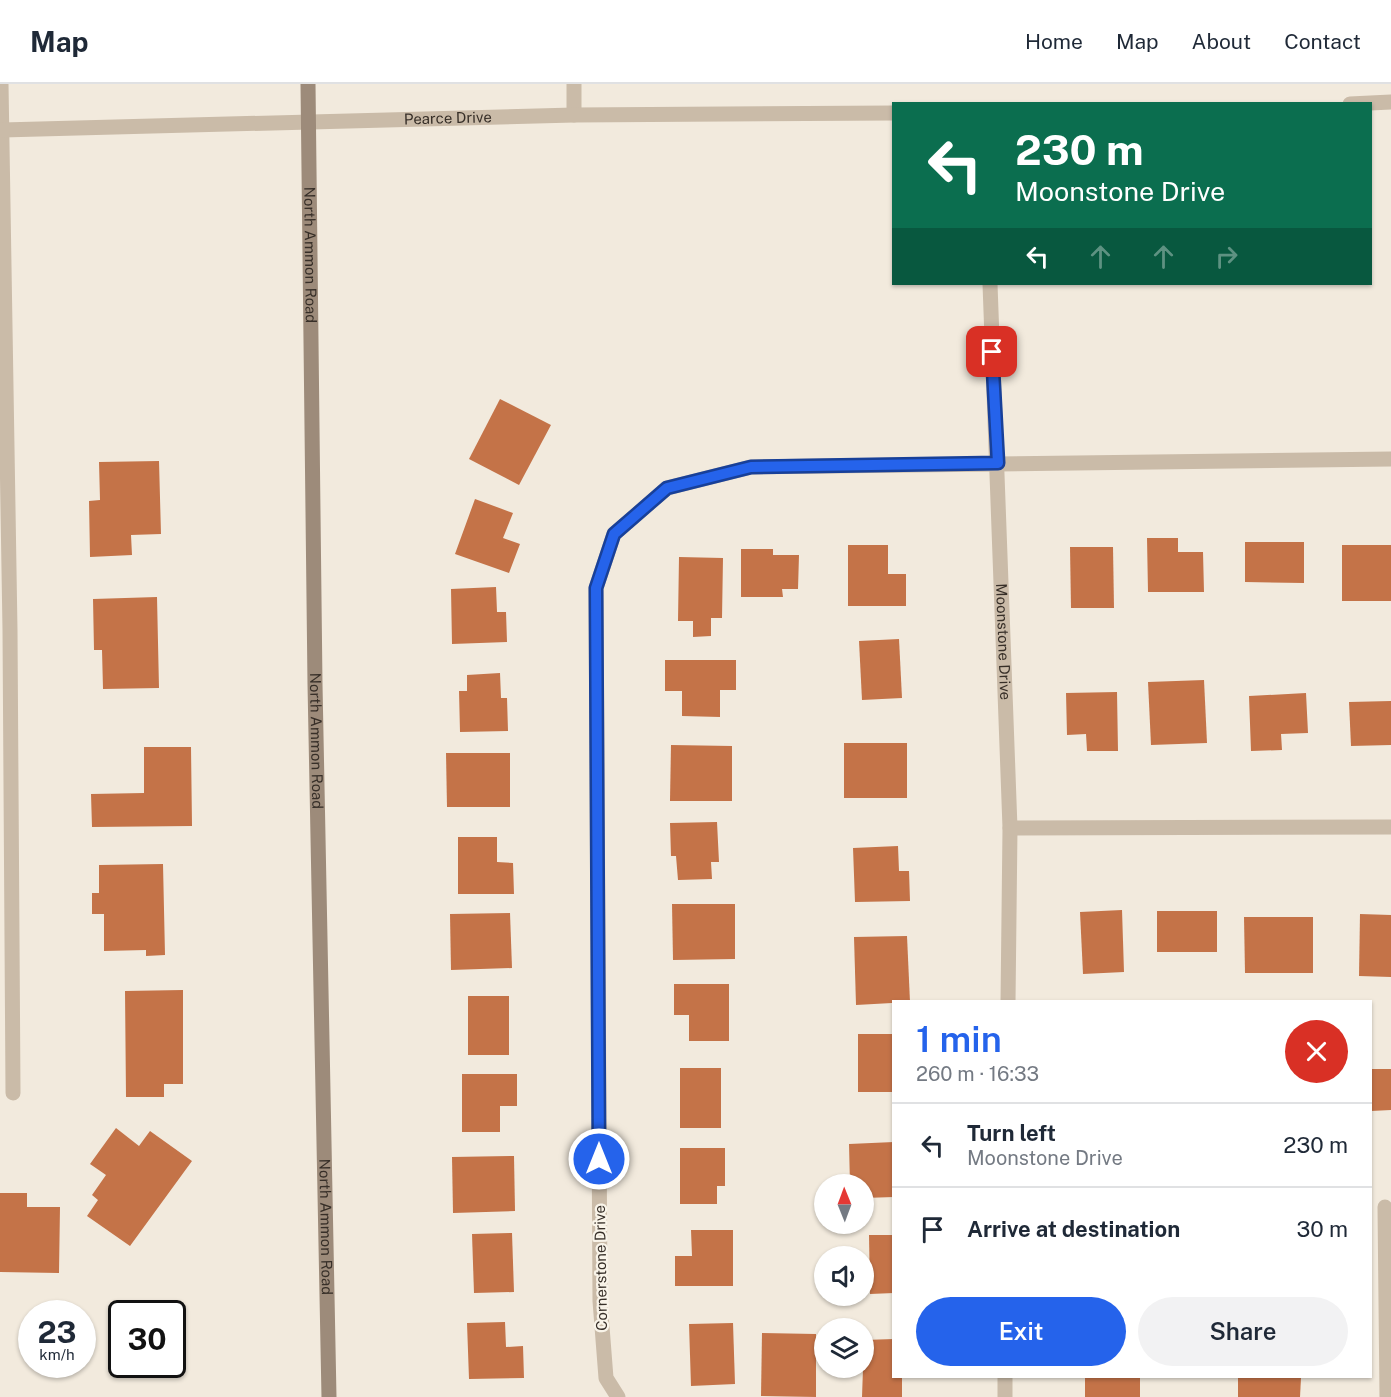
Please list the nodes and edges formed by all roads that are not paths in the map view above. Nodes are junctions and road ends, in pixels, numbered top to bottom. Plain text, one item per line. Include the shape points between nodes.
1 (1, 84) edge
2 (308, 84) edge
3 (574, 84) edge
4 (1391, 102) edge
5 (1372, 103) edge
6 (892, 113) edge
7 (574, 116) junction
8 (309, 123) junction
9 (2, 130) junction
10 (990, 285) edge
11 (1391, 459) edge
12 (998, 463) junction
13 (5, 630) edge
14 (1391, 827) edge
15 (1010, 828) junction
16 (1008, 1000) edge
17 (13, 1093) dead end
18 (1382, 1207) edge
19 (1005, 1378) edge
20 (329, 1397) edge
21 (618, 1397) edge
22 (1005, 1397) edge
23 (1387, 1397) edge

1 - 9 street
2 - 8 main road, North Ammon Road
3 - 7 street
4 - 5 street
6 - 7 street, Pearce Drive
7 - 8 street, Pearce Drive
8 - 9 street, Pearce Drive
8 - 20 main road, North Ammon Road
9 - 13 street
10 - 12 street, Moonstone Drive
11 - 12 street, Cornerstone Drive
12 - 15 street, Moonstone Drive
12 - 21 street, Cornerstone Drive via 751,467 667,488 614,534 596,588 600,1301 606,1378
13 - 17 street
14 - 15 street
15 - 16 street, Moonstone Drive
18 - 23 street
19 - 22 street

